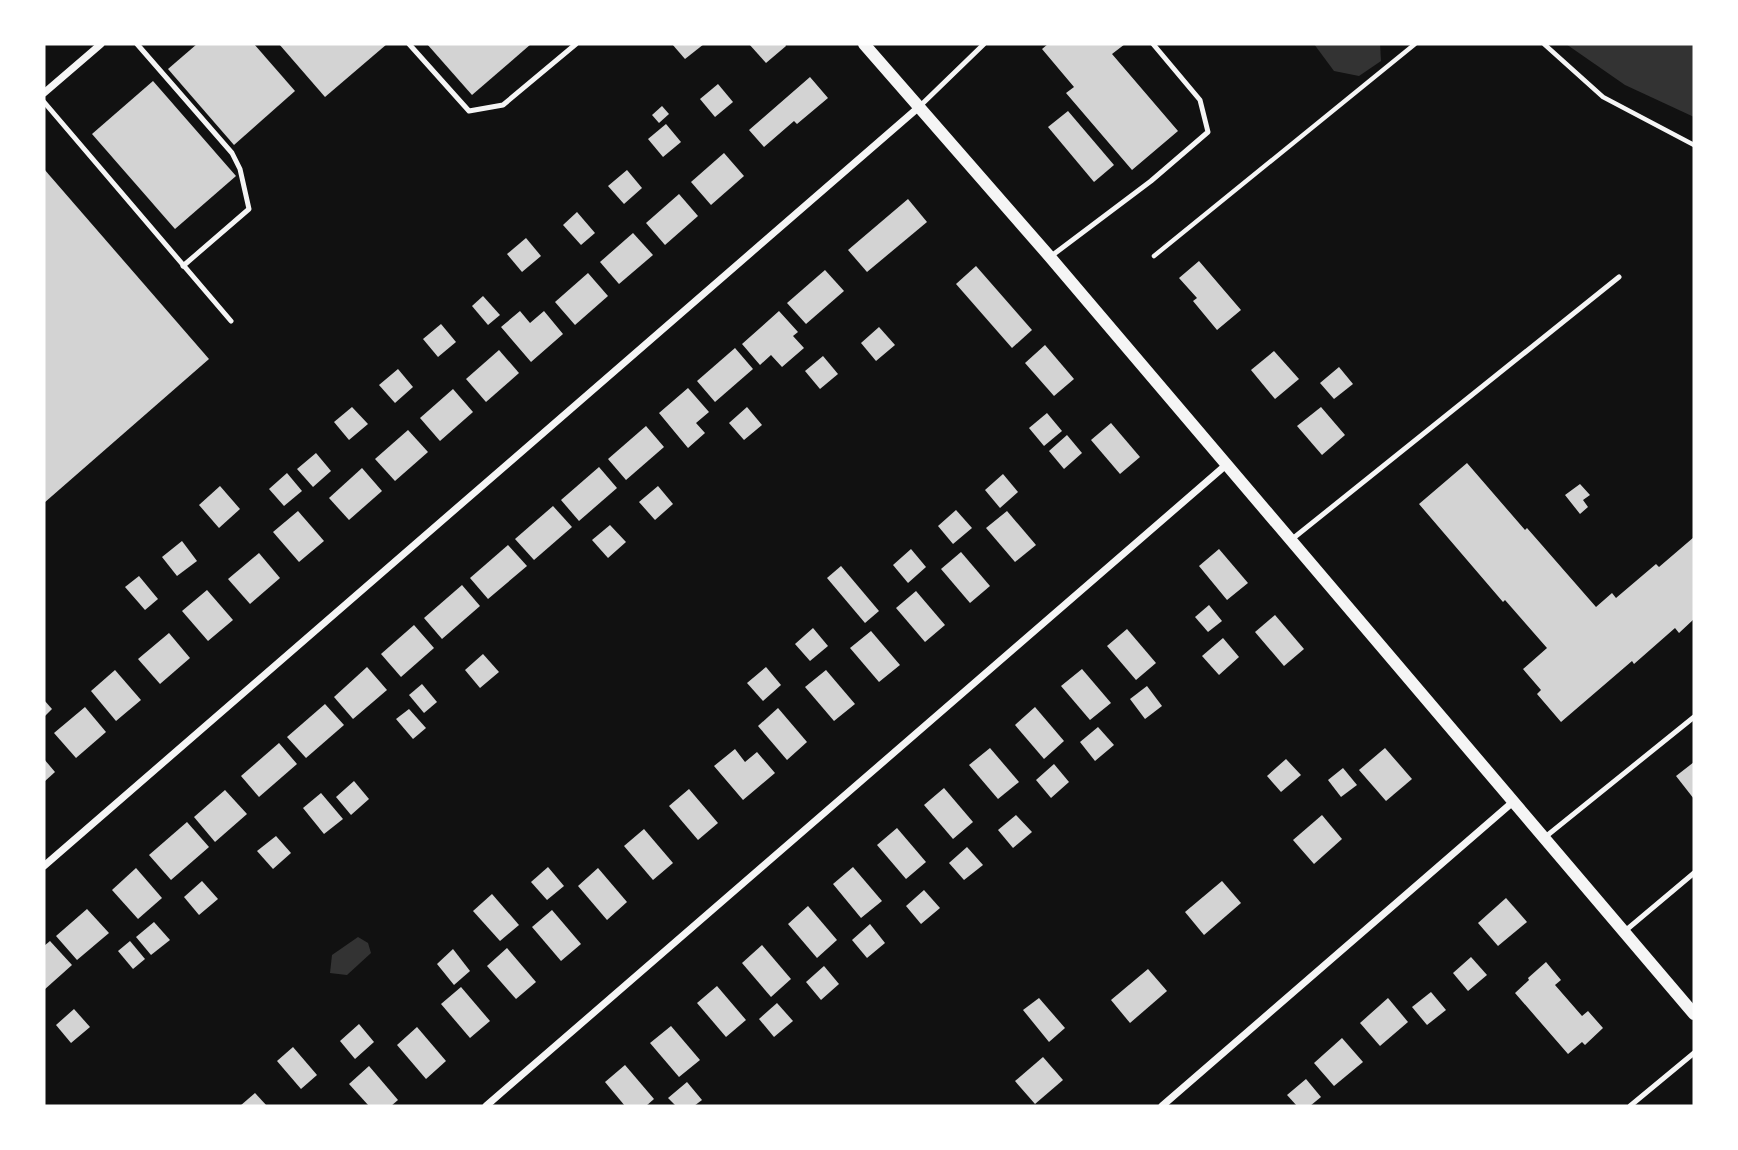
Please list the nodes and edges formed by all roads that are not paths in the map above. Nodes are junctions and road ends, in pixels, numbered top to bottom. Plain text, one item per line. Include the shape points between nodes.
1 (101, 44) edge
2 (137, 44) edge
3 (410, 44) edge
4 (576, 44) edge
5 (864, 44) edge
6 (984, 44) edge
7 (1153, 44) edge
8 (44, 93) edge
9 (44, 102) edge
10 (919, 107) junction
11 (1050, 257) junction
12 (183, 266) junction
13 (1619, 277) dead end
14 (231, 321) dead end
15 (1226, 465) junction
16 (1291, 540) junction
17 (1694, 717) edge
18 (1514, 801) junction
19 (1544, 838) junction
20 (44, 866) edge
21 (1694, 873) edge
22 (1625, 931) junction
23 (1694, 1013) edge
24 (1694, 1053) edge
25 (486, 1106) edge
26 (1162, 1106) edge
27 (1630, 1106) edge

1 - 8 street
2 - 12 lane via 232,153 249,209
3 - 4 lane via 470,111 503,105
5 - 10 street
6 - 10 lane
7 - 11 lane via 1200,100 1208,132
9 - 12 lane
10 - 11 street
10 - 20 street
11 - 15 street
12 - 14 lane
13 - 16 lane
15 - 16 street
15 - 25 street
16 - 18 street
17 - 19 lane
18 - 19 street
18 - 26 street
19 - 22 street
21 - 22 lane
22 - 23 street
24 - 27 lane

